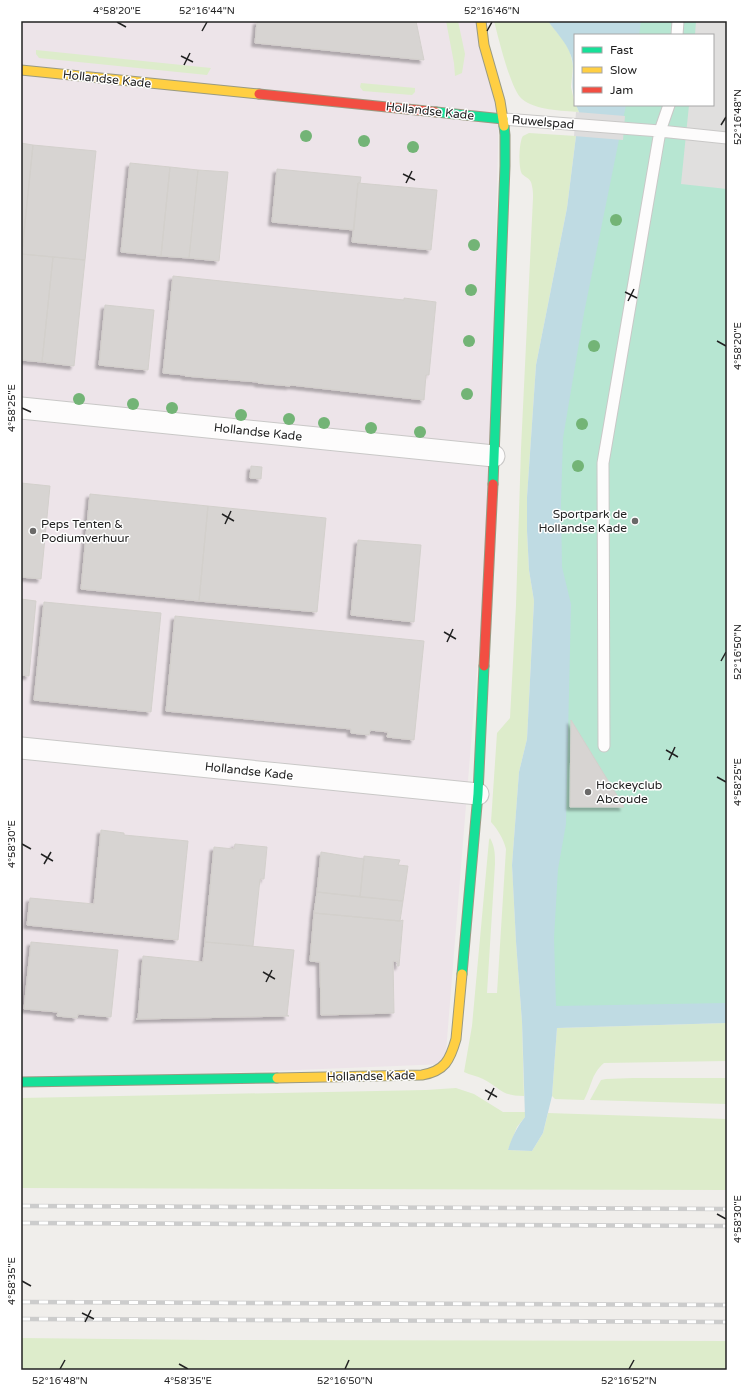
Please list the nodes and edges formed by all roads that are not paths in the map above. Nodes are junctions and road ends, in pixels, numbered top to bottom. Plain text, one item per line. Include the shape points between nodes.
1 (481, 21) edge
2 (678, 21) edge
3 (677, 34) edge
4 (21, 70) edge
5 (669, 106) edge
6 (502, 118) junction
7 (660, 131) junction
8 (727, 138) edge
9 (21, 408) edge
10 (494, 456) junction
11 (604, 746) dead end
12 (21, 748) edge
13 (478, 794) junction
14 (21, 1082) edge

1 - 6 street, Ruwelspad via 484,45 500,101
2 - 3 lane
4 - 6 street, Hollandse Kade
5 - 7 lane
6 - 7 lane, Ruwelspad
6 - 10 street, Hollandse Kade via 506,151
7 - 8 lane, Ruwelspad
7 - 11 lane via 602,463
9 - 10 street, Hollandse Kade
10 - 13 street, Hollandse Kade
12 - 13 street, Hollandse Kade
13 - 14 street, Hollandse Kade via 456,1039 450,1059 440,1069 422,1075

